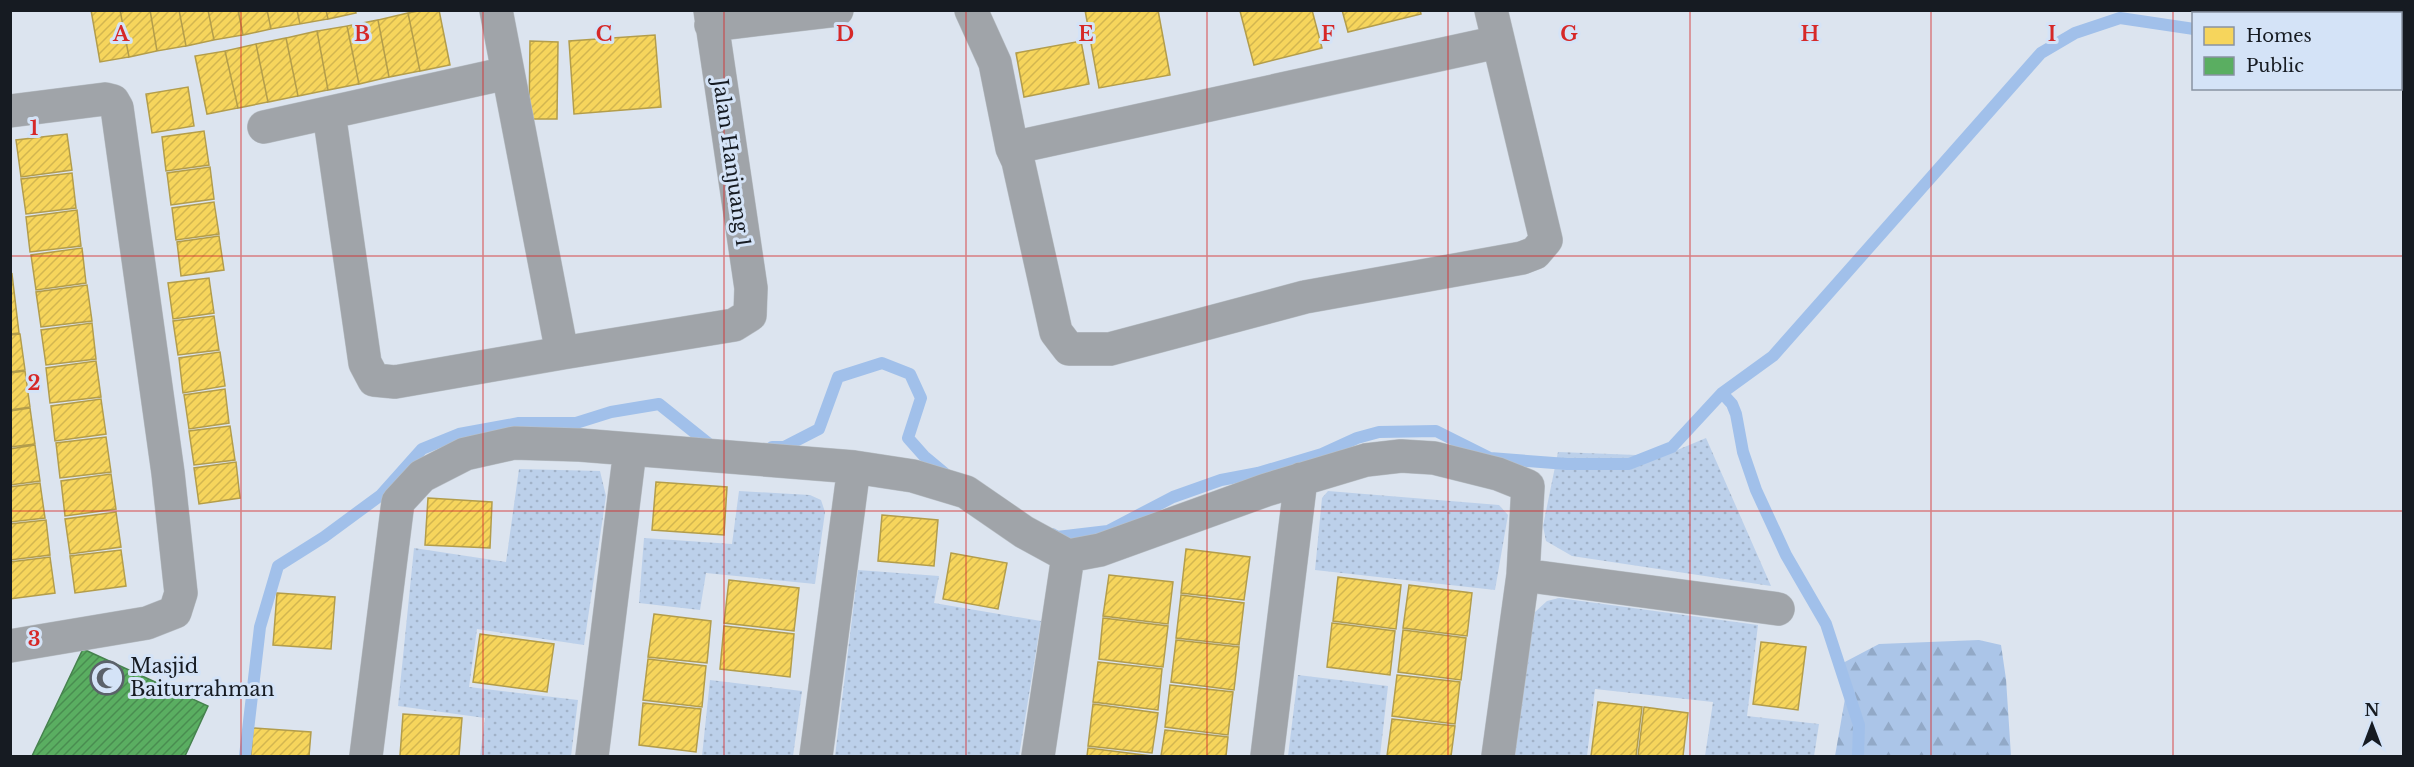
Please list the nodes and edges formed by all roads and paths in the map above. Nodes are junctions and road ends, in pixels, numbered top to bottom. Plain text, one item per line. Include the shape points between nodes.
1 (496, 10) edge
2 (837, 10) edge
3 (972, 10) edge
4 (710, 18) edge
5 (1495, 26) edge
6 (507, 73) junction
7 (10, 111) edge
8 (329, 113) junction
9 (264, 128) dead end
10 (1012, 148) junction
11 (562, 353) junction
12 (630, 450) junction
13 (854, 467) junction
14 (1301, 479) junction
15 (1068, 556) junction
16 (1523, 575) junction
17 (1778, 609) dead end
18 (10, 646) edge
19 (366, 756) edge
20 (592, 756) edge
21 (816, 756) edge
22 (1038, 756) edge
23 (1267, 756) edge
24 (1498, 756) edge

1 - 6 street
2 - 4 street
3 - 10 street via 995,63
4 - 11 street, Jalan Hanjuang 1 via 751,288 750,315 734,325
5 - 10 street
5 - 10 street via 1546,240 1534,253 1521,258 1305,297 1110,349 1069,349 1056,332
6 - 8 street
6 - 11 street
7 - 18 street via 105,99 113,101 117,108 181,593 175,612 147,623
8 - 9 street
8 - 11 street via 365,363 374,380 395,382
12 - 13 street
12 - 19 street via 514,443 465,454 422,476 398,502
12 - 20 street
13 - 15 street via 913,476 966,492 1024,532
13 - 21 street
14 - 15 street via 1100,550
14 - 16 street via 1366,460 1401,456 1463,465 1528,486
14 - 23 street
15 - 22 street
16 - 17 street
16 - 24 street

